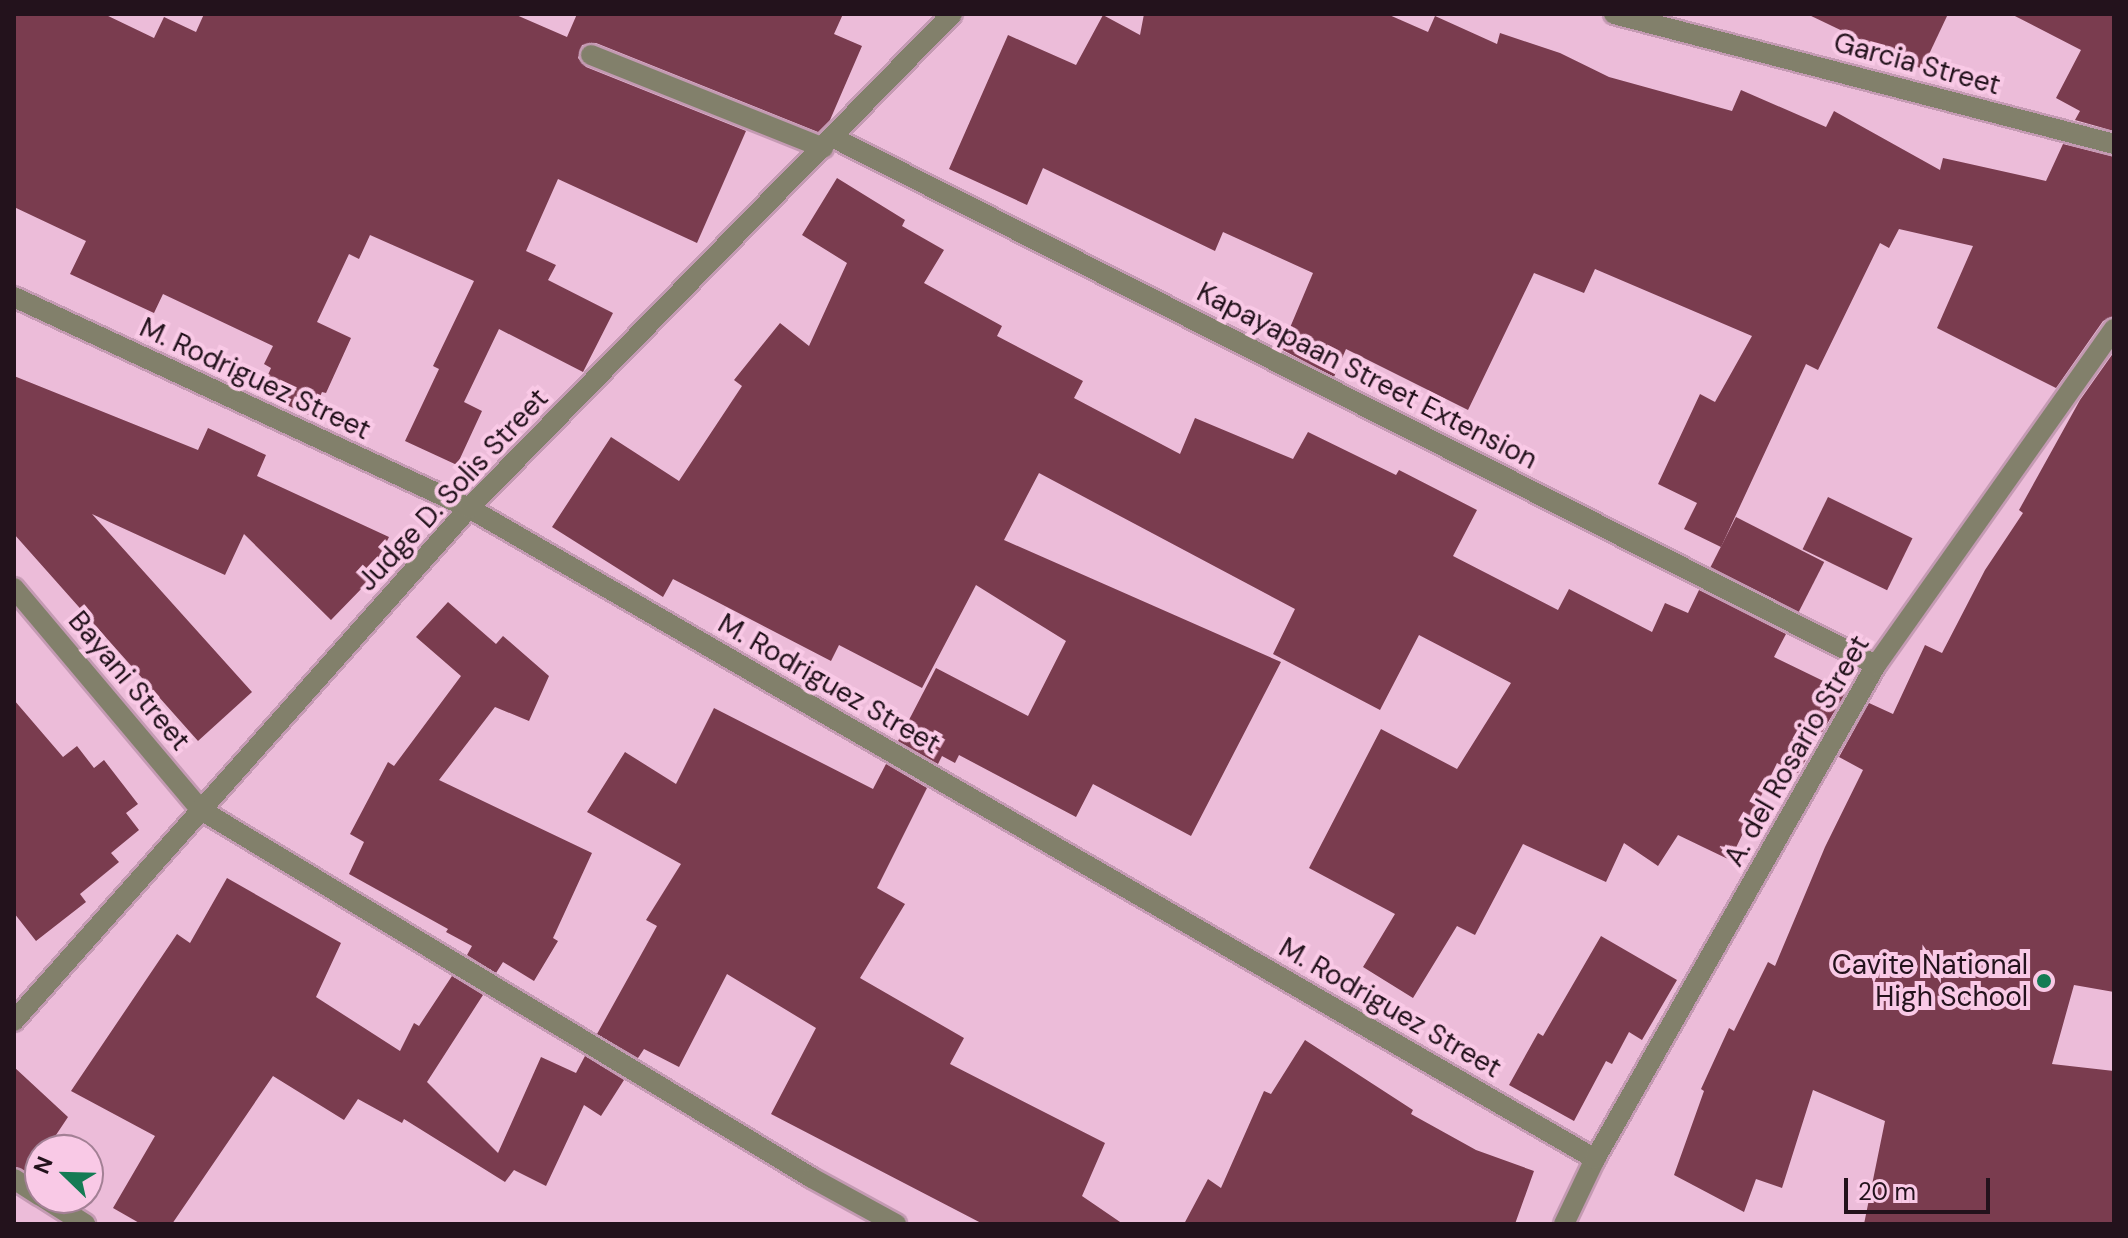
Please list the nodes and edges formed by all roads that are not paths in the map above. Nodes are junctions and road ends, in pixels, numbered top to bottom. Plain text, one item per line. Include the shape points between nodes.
1 (952, 14) edge
2 (1614, 14) edge
3 (591, 55) dead end
4 (828, 142) junction
5 (2114, 144) edge
6 (14, 297) edge
7 (2114, 329) edge
8 (469, 508) junction
9 (14, 588) edge
10 (1876, 665) junction
11 (201, 810) junction
12 (14, 1021) edge
13 (1595, 1159) junction
14 (896, 1224) edge
15 (1564, 1224) edge

1 - 4 street, Judge D. Solis Street
2 - 5 street, Garcia Street
3 - 4 street, Kapayapaan Street Extension
4 - 8 street, Judge D. Solis Street
4 - 10 street, Kapayapaan Street Extension
6 - 8 street, M. Rodriguez Street
7 - 10 street, A. del Rosario Street
8 - 11 street, Judge D. Solis Street
8 - 13 street, M. Rodriguez Street
9 - 11 street, Bayani Street
10 - 13 street, A. del Rosario Street
11 - 12 street, Judge D. Solis Street
11 - 14 street, Bayani Street
13 - 15 street, A. del Rosario Street

